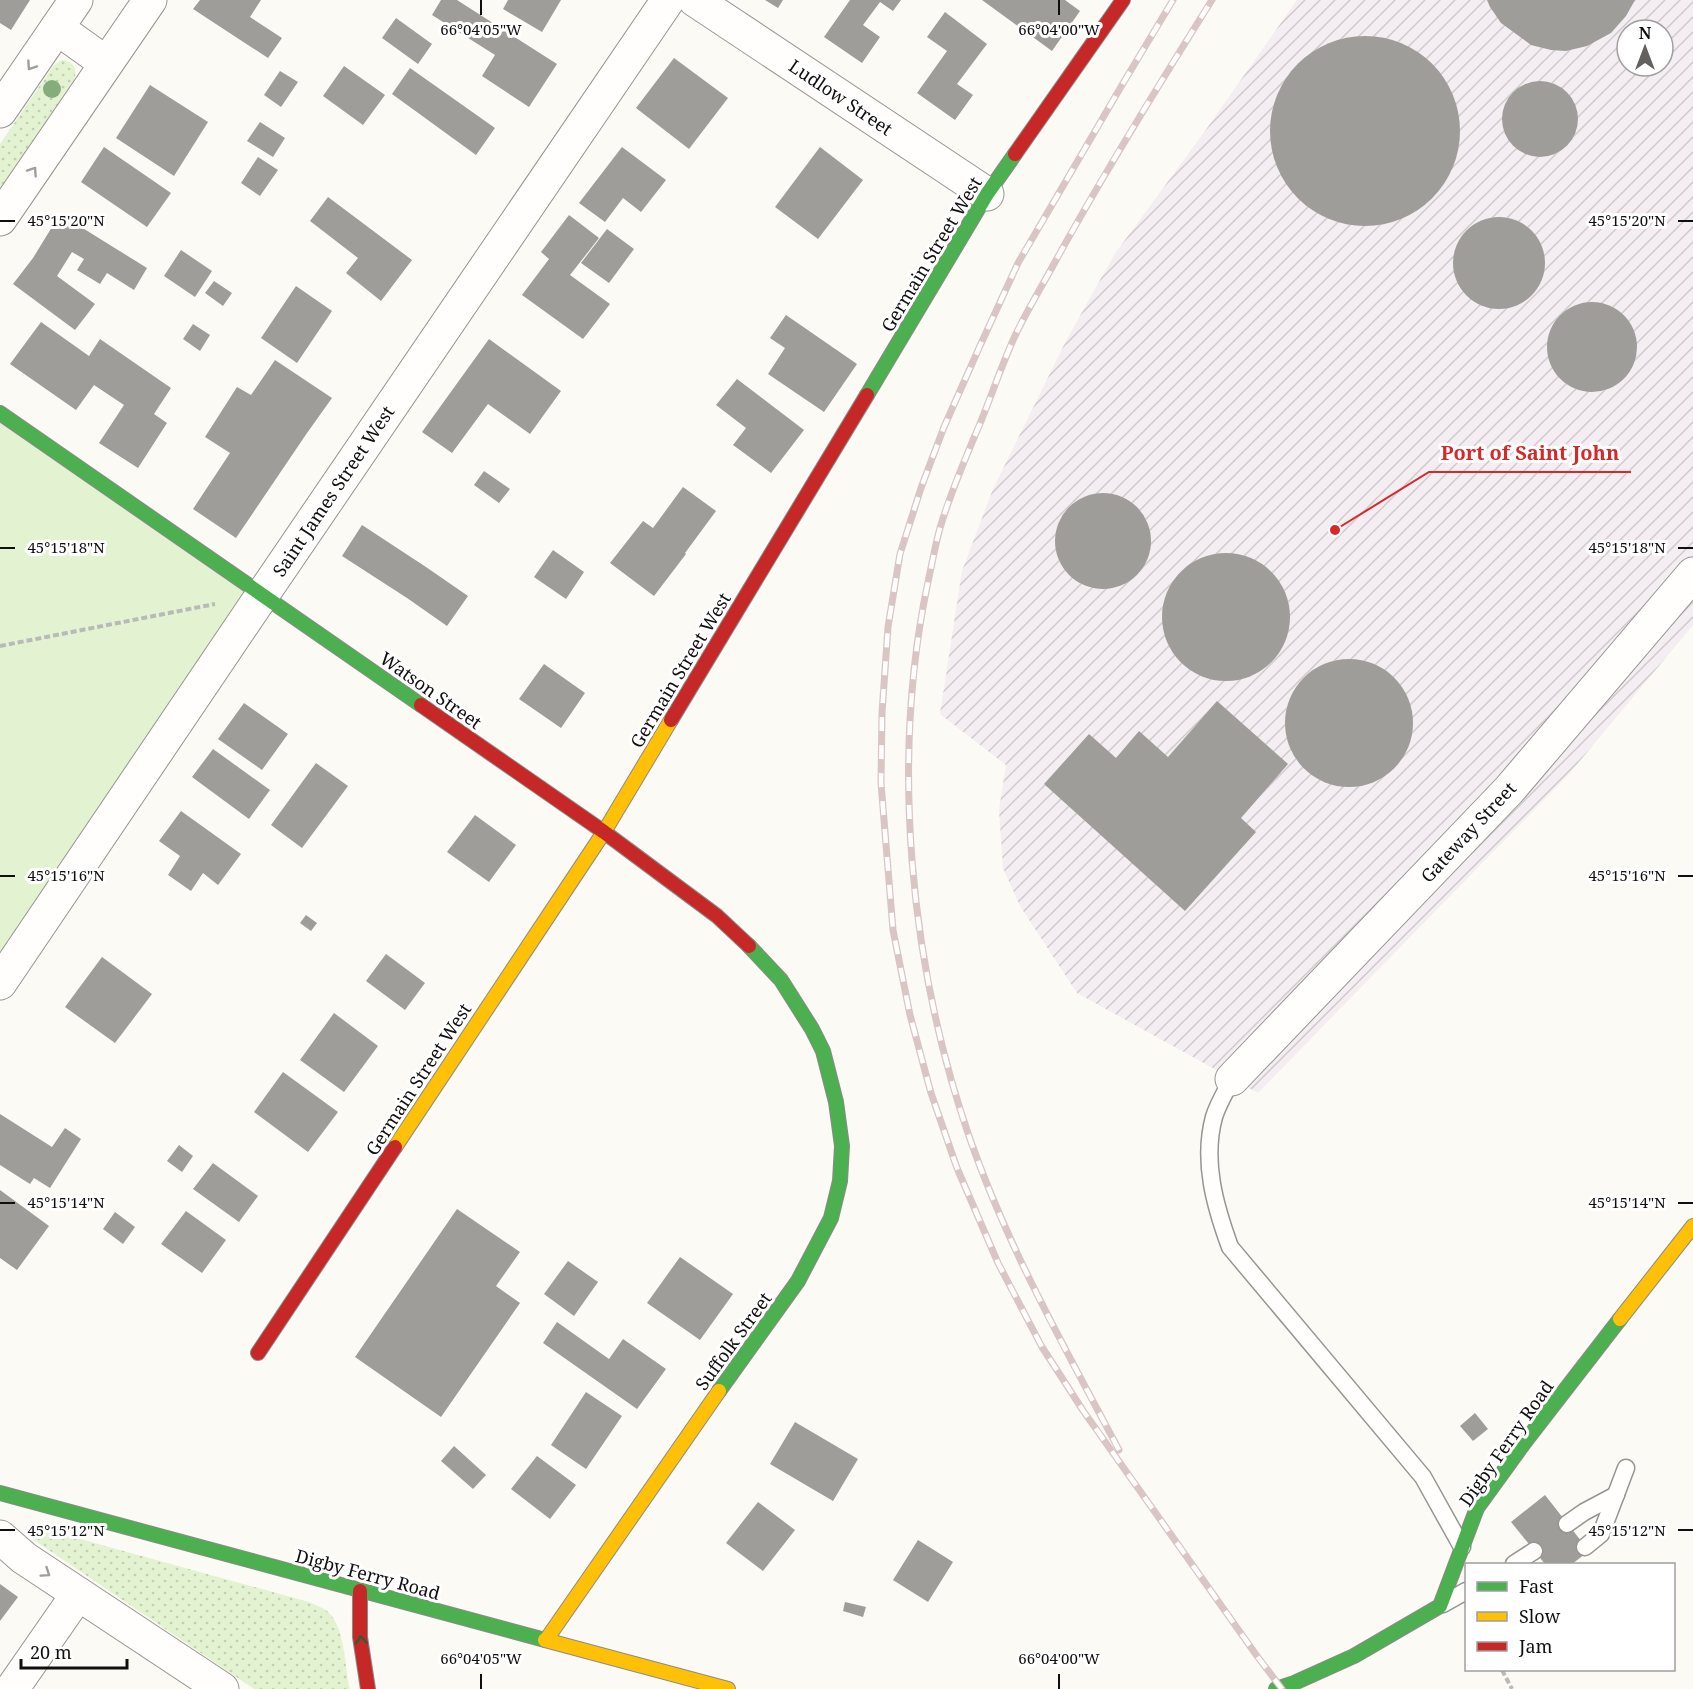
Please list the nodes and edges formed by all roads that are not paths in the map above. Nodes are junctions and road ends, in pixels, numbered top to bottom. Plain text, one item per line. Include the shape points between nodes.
1 (76, 0) edge
2 (150, 0) edge
3 (668, 0) edge
4 (695, 0) edge
5 (1123, 0) edge
6 (57, 28) junction
7 (106, 63) junction
8 (0, 111) edge
9 (987, 194) junction
10 (0, 219) edge
11 (0, 413) edge
12 (1693, 574) edge
13 (263, 594) junction
14 (604, 832) junction
15 (0, 983) edge
16 (812, 1029) joint
17 (1232, 1079) joint
18 (1693, 1226) edge
19 (258, 1353) dead end
20 (1626, 1468) dead end
21 (0, 1493) edge
22 (1616, 1495) junction
23 (1567, 1524) dead end
24 (0, 1537) edge
25 (1462, 1547) junction
26 (1585, 1547) dead end
27 (1534, 1551) dead end
28 (1516, 1563) edge
29 (360, 1591) junction
30 (1465, 1592) edge
31 (78, 1594) junction
32 (1465, 1600) edge
33 (1440, 1606) junction
34 (546, 1640) junction
35 (12, 1689) edge
36 (222, 1689) edge
37 (368, 1689) edge
38 (728, 1689) edge
39 (1276, 1689) edge

1 - 6 street
2 - 7 street
3 - 13 street, Saint James Street West
4 - 9 street, Ludlow Street
5 - 9 street, Germain Street West
6 - 7 street
6 -> 8 street
10 -> 7 street
9 - 14 street, Germain Street West
11 - 13 street, Watson Street
12 - 17 street, Gateway Street via 1509,790
13 - 14 street, Watson Street
13 - 15 street, Saint James Street West
14 - 16 street, Watson Street via 725,923 781,980
14 - 19 street, Germain Street West
16 - 34 street, Suffolk Street via 823,1052 836,1102 842,1146 840,1181 831,1218 798,1281
17 - 25 lane via 1214,1116 1209,1151 1218,1216 1230,1247 1423,1477
18 - 25 street, Digby Ferry Road via 1477,1508
20 - 22 lane
21 - 29 street, Digby Ferry Road
22 - 23 lane
22 - 26 lane via 1601,1534
24 -> 31 street
25 - 33 street, Digby Ferry Road
27 - 28 lane
29 - 34 street, Digby Ferry Road
37 -> 29 street via 360,1637
30 - 33 lane
31 - 35 street
31 - 36 street
32 - 33 lane
33 - 39 street via 1354,1656
34 - 38 street, Digby Ferry Road

